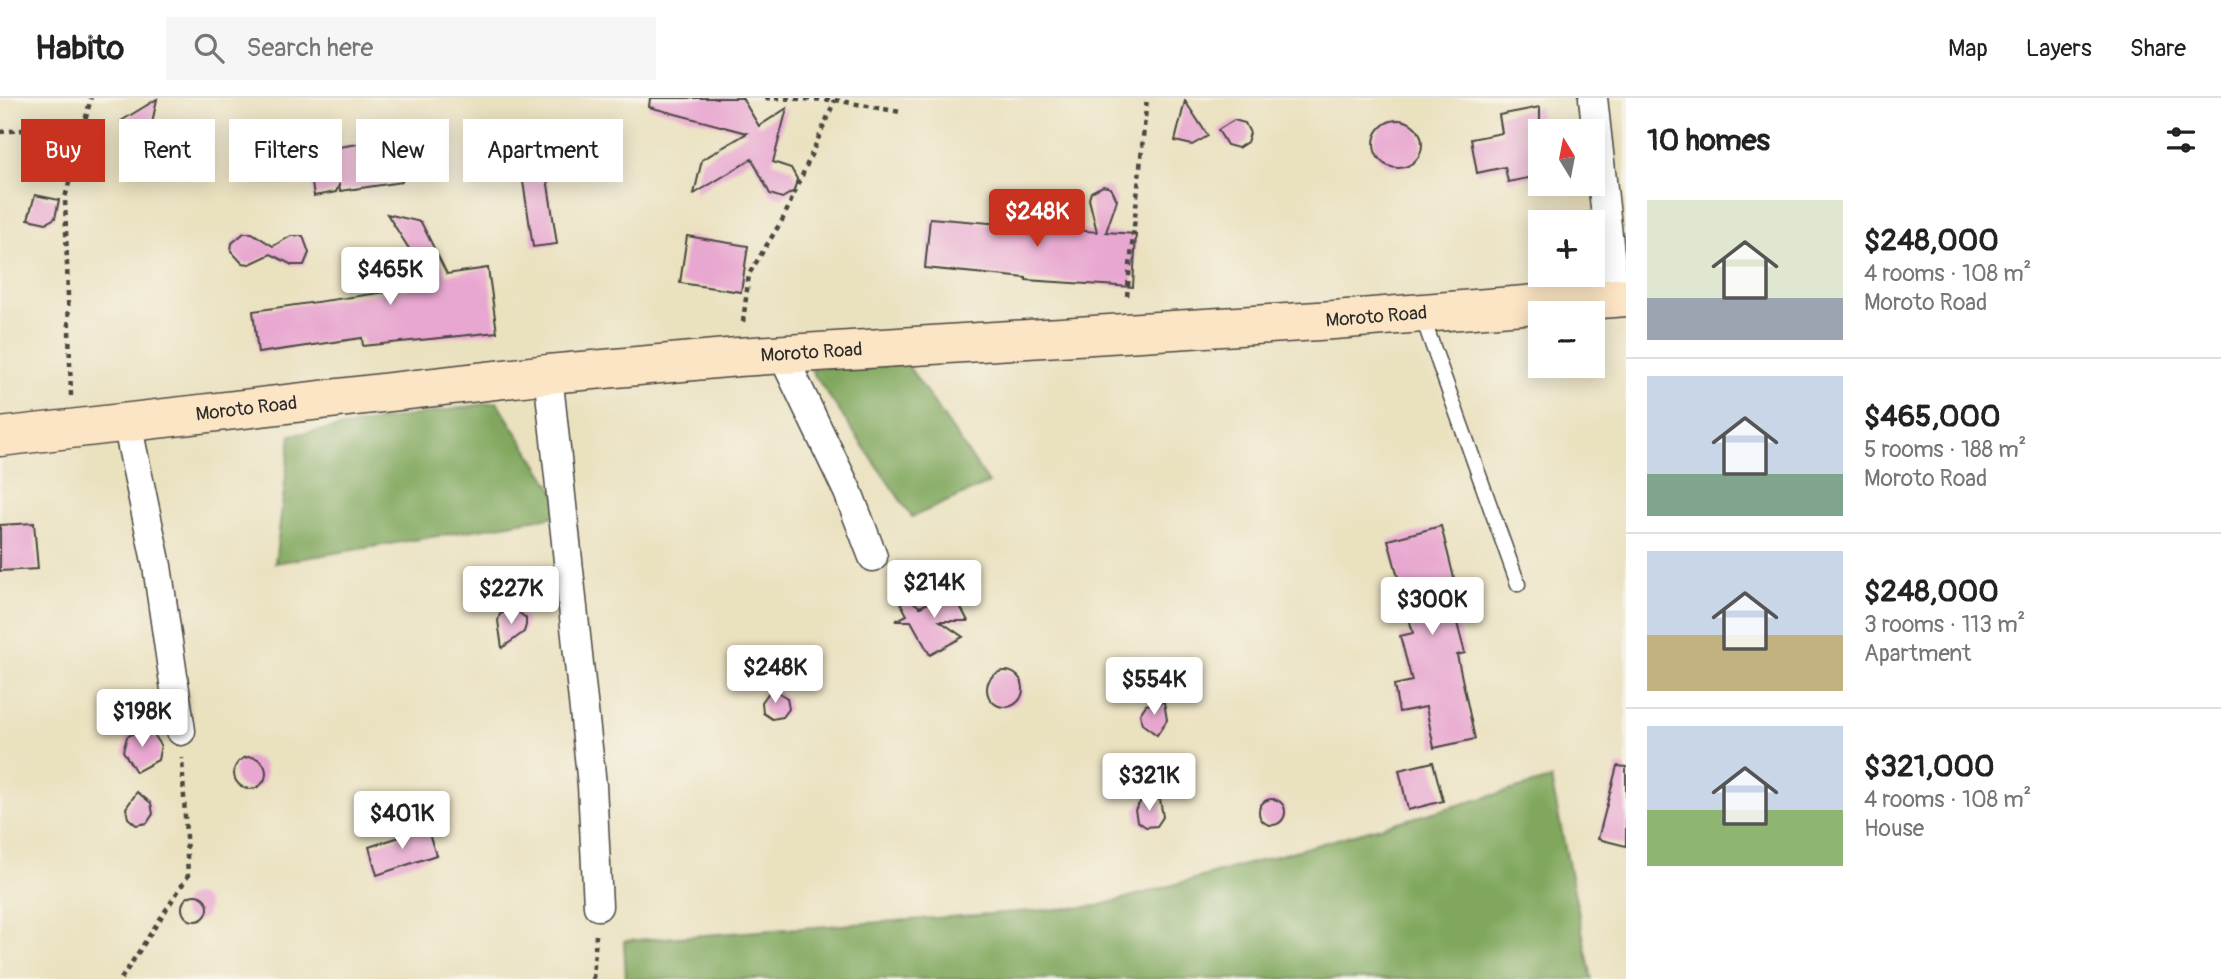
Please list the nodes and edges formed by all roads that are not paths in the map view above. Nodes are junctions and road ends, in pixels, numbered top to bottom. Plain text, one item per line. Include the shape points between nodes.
1 (1593, 98) edge
2 (1620, 298) edge
3 (1420, 311) junction
4 (782, 354) junction
5 (548, 374) junction
6 (127, 422) junction
7 (0, 437) edge
8 (873, 557) dead end
9 (1518, 584) dead end
10 (181, 732) road end
11 (598, 906) road end

1 - 2 street
2 - 3 main road, Moroto Road
3 - 4 main road, Moroto Road
3 - 9 lane
4 - 5 main road, Moroto Road
4 - 8 street via 848,492
5 - 6 main road, Moroto Road
5 - 11 street via 592,785
6 - 7 main road, Moroto Road
6 - 10 street via 157,566

